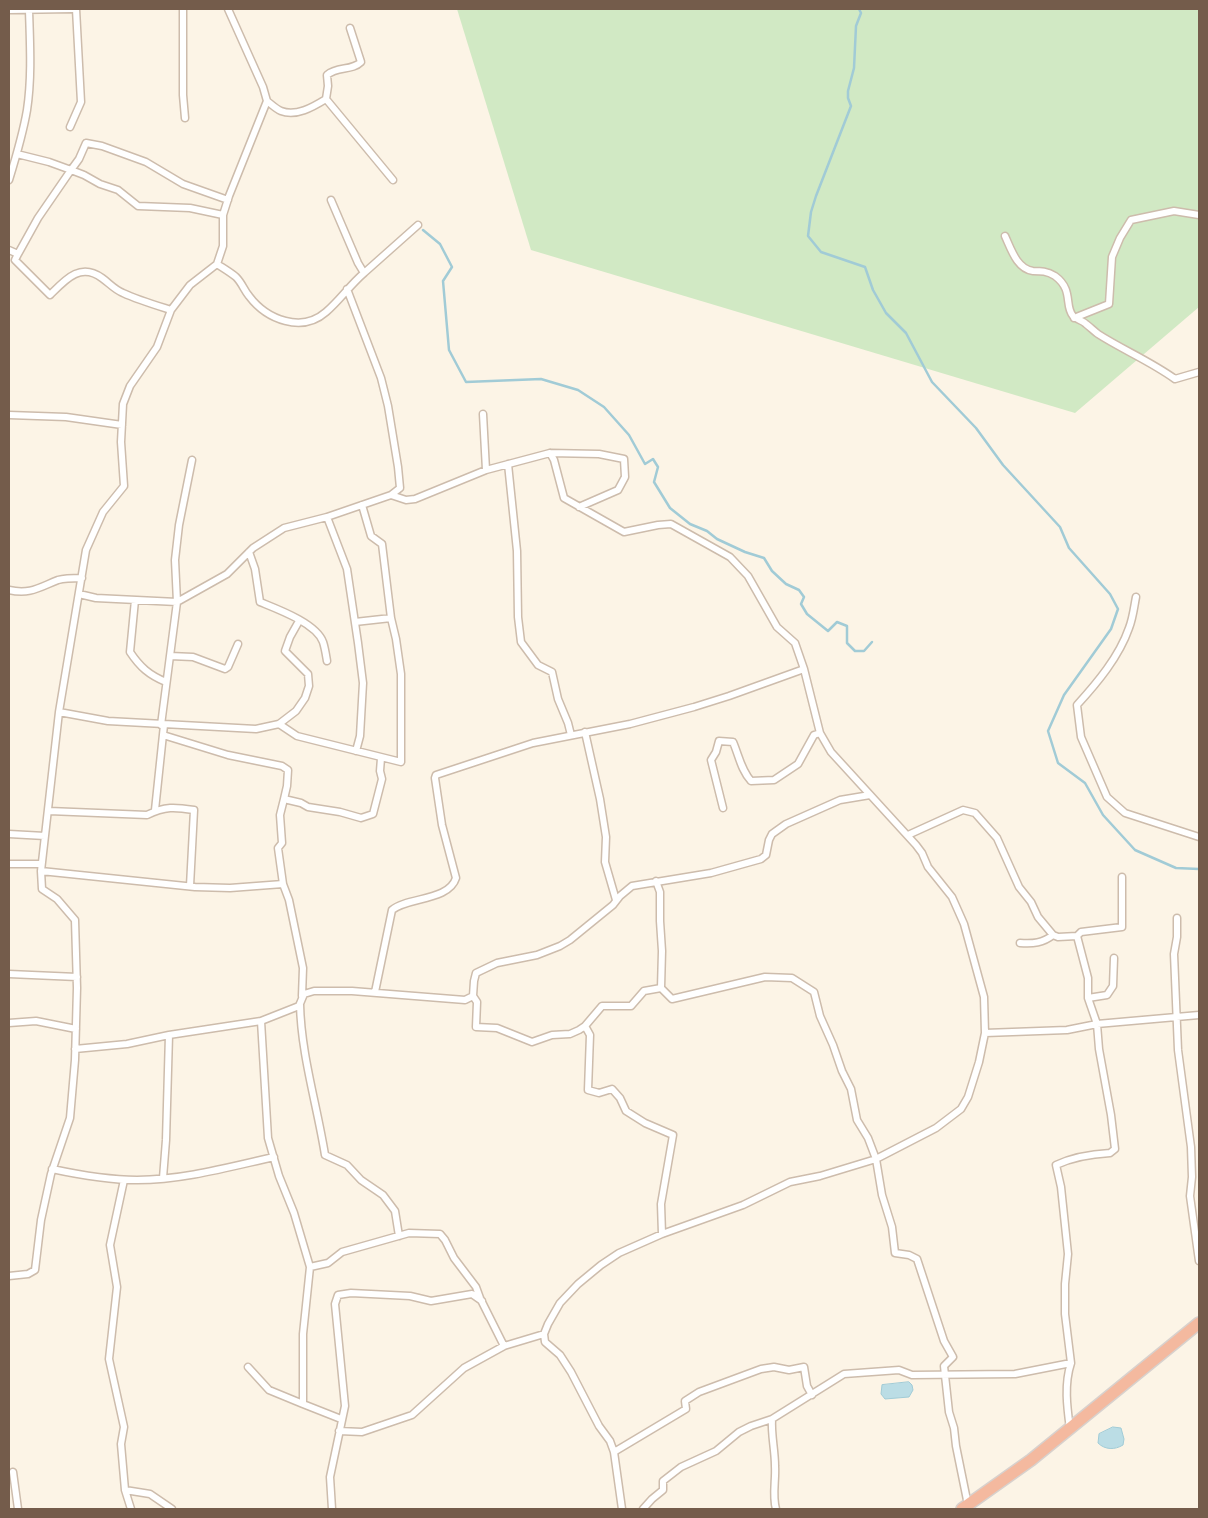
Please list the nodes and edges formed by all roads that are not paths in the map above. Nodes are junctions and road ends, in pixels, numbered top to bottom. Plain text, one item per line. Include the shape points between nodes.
1 (74, 9) edge
2 (182, 9) edge
3 (228, 9) edge
4 (9, 10) edge
5 (29, 10) edge
6 (350, 28) dead end
7 (326, 99) junction
8 (268, 101) junction
9 (186, 118) dead end
10 (70, 127) dead end
11 (17, 154) junction
12 (71, 170) junction
13 (9, 180) edge
14 (393, 180) dead end
15 (228, 200) junction
16 (331, 200) dead end
17 (223, 215) junction
18 (1199, 215) edge
19 (418, 225) dead end
20 (1005, 236) dead end
21 (9, 250) edge
22 (18, 254) junction
23 (217, 264) junction
24 (364, 273) junction
25 (347, 289) junction
26 (171, 310) junction
27 (1074, 318) junction
28 (1199, 372) edge
29 (483, 414) dead end
30 (9, 415) edge
31 (122, 425) junction
32 (550, 453) junction
33 (192, 460) dead end
34 (508, 464) junction
35 (486, 470) junction
36 (392, 495) junction
37 (362, 505) junction
38 (579, 507) junction
39 (327, 517) junction
40 (249, 552) junction
41 (82, 578) junction
42 (9, 590) edge
43 (79, 594) junction
44 (1136, 597) dead end
45 (135, 600) junction
46 (177, 602) junction
47 (391, 618) junction
48 (299, 621) junction
49 (355, 622) junction
50 (238, 644) dead end
51 (170, 656) junction
52 (327, 661) dead end
53 (804, 669) junction
54 (166, 682) junction
55 (59, 712) junction
56 (279, 724) junction
57 (162, 725) junction
58 (585, 732) junction
59 (820, 733) junction
60 (163, 735) junction
61 (571, 735) junction
62 (356, 751) junction
63 (381, 758) junction
64 (870, 795) junction
65 (284, 799) junction
66 (724, 808) dead end
67 (155, 810) junction
68 (48, 811) junction
69 (9, 834) edge
70 (908, 835) junction
71 (45, 836) junction
72 (1199, 837) edge
73 (9, 864) edge
74 (41, 868) junction
75 (1122, 877) dead end
76 (656, 881) junction
77 (283, 884) junction
78 (190, 886) junction
79 (616, 900) junction
80 (1177, 918) dead end
81 (1053, 935) junction
82 (1077, 936) junction
83 (1020, 944) dead end
84 (1114, 958) dead end
85 (9, 974) edge
86 (77, 977) junction
87 (661, 988) junction
88 (375, 992) junction
89 (302, 996) junction
90 (473, 996) junction
91 (1088, 998) junction
92 (300, 1004) junction
93 (1199, 1015) edge
94 (1176, 1018) junction
95 (262, 1021) junction
96 (9, 1023) edge
97 (1097, 1024) junction
98 (585, 1026) junction
99 (76, 1029) junction
100 (985, 1033) junction
101 (169, 1035) junction
102 (76, 1049) junction
103 (274, 1157) junction
104 (876, 1159) junction
105 (52, 1170) junction
106 (163, 1178) junction
107 (124, 1180) junction
108 (662, 1234) junction
109 (399, 1236) junction
110 (1199, 1262) edge
111 (310, 1267) junction
112 (9, 1276) edge
113 (482, 1301) junction
114 (1199, 1324) edge
115 (544, 1334) junction
116 (504, 1346) junction
117 (1071, 1363) junction
118 (248, 1367) dead end
119 (946, 1375) junction
120 (812, 1395) junction
121 (303, 1404) junction
122 (341, 1419) junction
123 (772, 1419) junction
124 (1070, 1429) junction
125 (339, 1431) junction
126 (614, 1452) junction
127 (13, 1472) dead end
128 (125, 1490) junction
129 (965, 1507) edge
130 (18, 1509) edge
131 (131, 1509) edge
132 (172, 1509) edge
133 (332, 1509) edge
134 (622, 1509) edge
135 (643, 1509) edge
136 (776, 1509) edge

1 - 5 street
1 - 10 street via 81,102
2 - 9 street
3 - 8 street
4 - 5 street
5 - 11 street via 29,92
6 - 7 street via 361,62 327,75
7 - 8 street via 306,110 292,112 281,111
7 - 14 street
8 - 15 street
11 - 12 street
11 - 13 street
12 - 15 street via 86,143 102,146 146,162 183,184
12 - 17 street via 118,190 138,206 190,208
12 - 22 street
15 - 17 street
16 - 24 street
17 - 23 street via 223,246
18 - 27 street via 1174,211 1131,220 1112,258 1109,304
19 - 24 street
20 - 27 street via 1023,268 1044,270 1061,282
21 - 22 street
22 - 26 street via 15,260 50,295 77,274 89,271 122,293
23 - 25 street via 235,276 249,297 264,311 287,322 303,324 317,319
23 - 26 street via 190,285
24 - 25 street
25 - 36 street via 381,378 388,406 400,488
26 - 31 street via 157,348 130,386 122,404
27 - 28 street via 1174,379
29 - 35 street
30 - 31 street via 66,417
31 - 41 street via 124,486 103,512 86,550
32 - 34 street
32 - 38 street via 564,498
32 - 38 street via 599,454 624,459 625,477 618,490
33 - 46 street via 175,560
34 - 35 street
34 - 61 street via 518,551 521,642 538,665 552,672
35 - 36 street via 415,499 406,500
36 - 37 street
37 - 39 street
37 - 47 street via 371,536 382,544
38 - 53 street via 624,532 671,524 730,557 748,576 777,627 795,643
39 - 40 street via 284,528
39 - 49 street via 346,569
40 - 46 street via 227,574
40 - 48 street via 260,602
41 - 42 street via 60,580 37,590
41 - 43 street
43 - 45 street
43 - 55 street
44 - 72 street via 1129,628 1120,647 1099,681 1077,705 1080,737 1107,797 1126,813
45 - 46 street
45 - 54 street via 130,652 142,669
46 - 51 street
47 - 49 street
47 - 63 street via 401,674 401,762
48 - 52 street via 313,628 322,640
48 - 56 street via 284,651 308,674 309,686 296,711
49 - 62 street via 363,683
50 - 51 street via 228,668 193,657
51 - 54 street
53 - 58 street via 694,707
53 - 59 street
54 - 57 street
55 - 57 street via 108,721
55 - 68 street
56 - 57 street via 256,729
56 - 62 street via 297,736
57 - 60 street
58 - 61 street
58 - 79 street via 606,837 604,858
59 - 64 street via 831,752
59 - 66 street via 814,735 798,764 774,780 764,781 751,781 744,772 733,742 719,741 711,760
60 - 65 street via 228,755 282,766 288,770
60 - 67 street
61 - 88 street via 533,743 436,775 442,825 455,882 431,897 392,910
62 - 63 street
63 - 65 street via 382,779 374,814 361,818
64 - 70 street
64 - 76 street via 840,800 786,824 772,834 766,855 761,859 711,873
65 - 77 street via 280,815 282,843 278,848
67 - 68 street via 147,814
67 - 78 street via 170,807 194,810
68 - 71 street
69 - 71 street
70 - 81 street via 963,810 975,813 996,838 1019,887
70 - 100 street via 952,897 964,924 984,997
71 - 74 street
73 - 74 street
74 - 78 street
74 - 86 street via 42,889 76,920
75 - 82 street via 1122,927 1081,932
76 - 79 street via 632,886
76 - 87 street via 660,892
77 - 78 street via 230,888
77 - 89 street via 303,968
79 - 90 street via 560,946 537,955 497,963 476,973
80 - 94 street via 1174,954
81 - 82 street
81 - 83 street via 1044,942
82 - 91 street via 1088,978
84 - 91 street via 1113,986 1107,995
85 - 86 street
86 - 99 street
87 - 98 street via 644,990 632,1006 602,1006
87 - 104 street via 672,999 765,977 792,978 814,992 820,1016 851,1089 858,1120
88 - 89 street via 314,991
88 - 90 street via 465,1000
89 - 92 street
90 - 98 street via 477,1002 476,1027 497,1028 532,1042 552,1035 570,1034
91 - 97 street
92 - 95 street
92 - 109 street via 325,1155 347,1165 361,1180 383,1195 395,1211
93 - 94 street
94 - 97 street
94 - 110 street via 1191,1147 1190,1196
95 - 101 street
95 - 103 street via 268,1130
96 - 99 street via 36,1021
97 - 100 street via 1067,1030
97 - 117 street via 1115,1149 1110,1153 1093,1154 1056,1165 1062,1187 1068,1254 1065,1314
98 - 108 street via 590,1035 588,1090 599,1093 612,1089 626,1111 673,1135 662,1204
99 - 102 street
100 - 104 street via 968,1097 961,1109 936,1128
101 - 102 street via 127,1044
101 - 106 street
102 - 105 street via 70,1118
103 - 106 street
103 - 111 street
104 - 108 street via 790,1182 743,1205
104 - 119 street via 895,1253 917,1260 944,1341 953,1357 944,1366
105 - 107 street
105 - 112 street via 35,1270
106 - 107 street
107 - 128 street via 110,1245 117,1288 108,1359 124,1427 121,1444
108 - 115 street via 619,1253 578,1284 560,1303
109 - 111 street via 342,1252 328,1263
109 - 113 street via 409,1233 440,1234
111 - 121 street via 303,1334
113 - 116 street
113 - 122 street via 472,1294 431,1301 410,1296 338,1295 335,1304 345,1406
114 - 124 highway
115 - 116 street
115 - 126 street via 545,1342 560,1355 571,1372
116 - 125 street via 464,1368 412,1415 362,1432
117 - 119 street via 1015,1374
117 - 124 street via 1066,1399
118 - 121 street via 269,1390
119 - 120 street via 912,1375 899,1370 844,1374
119 - 129 street
120 - 123 street
120 - 126 street via 804,1367 761,1369 699,1392 685,1402 686,1409
121 - 122 street
122 - 125 street
123 - 135 street via 739,1432 716,1451 681,1466 663,1481 663,1490
123 - 136 street
124 - 129 highway
125 - 133 street via 330,1477
126 - 134 street
127 - 130 street
128 - 131 street
128 - 132 street via 150,1494

